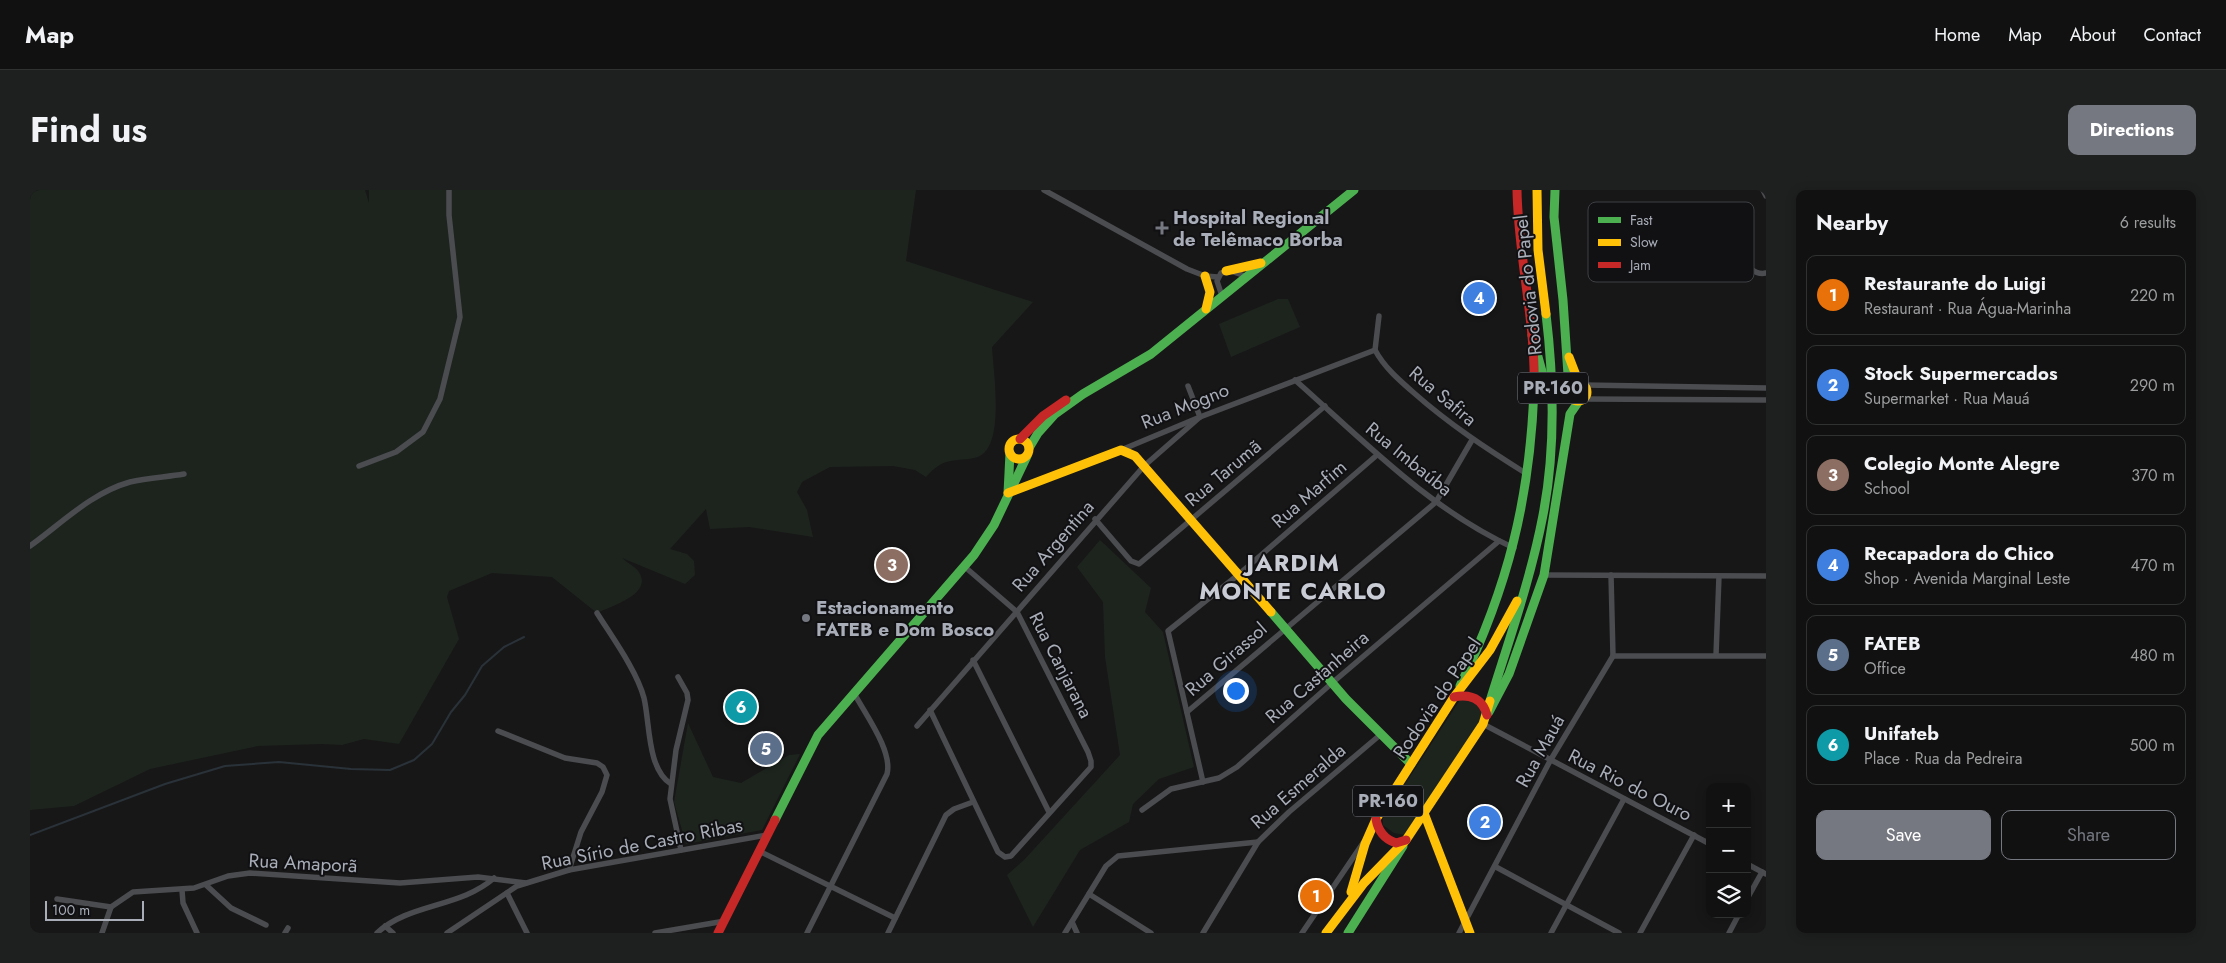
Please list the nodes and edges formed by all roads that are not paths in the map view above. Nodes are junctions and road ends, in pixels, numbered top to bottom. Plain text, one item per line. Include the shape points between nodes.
1 (449, 190) edge
2 (1044, 190) edge
3 (1354, 190) edge
4 (1517, 190) edge
5 (1537, 190) edge
6 (1763, 190) edge
7 (1555, 191) edge
8 (1766, 196) edge
9 (1264, 263) junction
10 (1226, 271) junction
11 (1205, 276) junction
12 (1245, 276) junction
13 (1218, 277) junction
14 (1222, 296) junction
15 (1206, 310) junction
16 (1379, 316) dead end
17 (1532, 335) junction
18 (1375, 350) junction
19 (1566, 350) junction
20 (1295, 380) junction
21 (1582, 384) junction
22 (1188, 386) dead end
23 (1766, 388) edge
24 (1569, 390) junction
25 (1083, 394) junction
26 (1582, 400) junction
27 (1766, 400) edge
28 (1325, 406) junction
29 (1553, 414) junction
30 (1200, 417) junction
31 (1020, 439) junction
32 (1472, 440) junction
33 (1121, 450) junction
34 (1010, 453) junction
35 (1027, 455) junction
36 (1377, 456) junction
37 (360, 466) dead end
38 (1144, 466) junction
39 (1008, 470) junction
40 (184, 474) dead end
41 (1528, 474) junction
42 (1008, 493) junction
43 (1436, 502) junction
44 (1095, 520) junction
45 (1191, 520) junction
46 (1499, 541) junction
47 (30, 546) edge
48 (1514, 548) junction
49 (965, 567) junction
50 (1238, 574) junction
51 (1544, 575) junction
52 (1612, 575) junction
53 (1719, 576) junction
54 (1766, 576) edge
55 (1526, 584) junction
56 (1017, 612) junction
57 (598, 613) dead end
58 (1284, 628) junction
59 (1716, 655) junction
60 (1612, 656) junction
61 (1766, 656) edge
62 (973, 660) junction
63 (678, 677) dead end
64 (1332, 682) junction
65 (854, 693) junction
66 (1454, 697) junction
67 (930, 710) junction
68 (1187, 712) junction
69 (1485, 720) junction
70 (917, 726) dead end
71 (498, 731) dead end
72 (1380, 735) junction
73 (1550, 761) junction
74 (1412, 764) junction
75 (1203, 782) junction
76 (671, 784) junction
77 (1624, 799) junction
78 (973, 802) junction
79 (1142, 810) dead end
80 (1049, 812) junction
81 (1424, 813) junction
82 (1376, 820) junction
83 (767, 835) junction
84 (1694, 835) junction
85 (1406, 840) junction
86 (1258, 842) junction
87 (1706, 842) edge
88 (681, 850) junction
89 (759, 851) junction
90 (1751, 866) edge
91 (1496, 867) junction
92 (569, 870) junction
93 (1764, 873) edge
94 (494, 878) junction
95 (526, 883) junction
96 (206, 885) junction
97 (831, 886) junction
98 (182, 890) junction
99 (507, 893) junction
100 (1751, 893) edge
101 (1089, 894) junction
102 (57, 900) dead end
103 (1567, 905) junction
104 (111, 908) junction
105 (1341, 912) junction
106 (895, 918) junction
107 (1737, 918) edge
108 (725, 920) junction
109 (1466, 921) junction
110 (1072, 922) junction
111 (266, 926) dead end
112 (385, 926) junction
113 (102, 933) edge
114 (197, 933) edge
115 (376, 933) edge
116 (393, 933) edge
117 (446, 933) edge
118 (527, 933) edge
119 (655, 933) edge
120 (718, 933) edge
121 (807, 933) edge
122 (888, 933) edge
123 (1065, 933) edge
124 (1078, 933) edge
125 (1151, 933) edge
126 (1203, 933) edge
127 (1302, 933) edge
128 (1326, 933) edge
129 (1348, 933) edge
130 (1459, 933) edge
131 (1470, 933) edge
132 (1551, 933) edge
133 (1619, 933) edge
134 (1640, 933) edge
135 (1728, 933) edge

1 - 37 street via 460,317 440,399 423,432 396,452
2 - 11 street
3 - 9 main road
4 - 17 main road
5 - 29 main road, Rodovia do Papel / PR-160 via 1538,250 1552,368
6 - 8 street
7 - 19 main road via 1554,217
9 - 10 main road
9 - 12 main road
10 - 12 street
10 - 13 street
11 - 13 street
11 - 15 main road via 1210,292
12 - 14 main road
13 - 14 street
14 - 15 main road
15 - 25 main road via 1151,354
16 - 18 street
17 - 29 main road
17 - 41 main road via 1534,406
18 - 20 street, Rua Mogno
18 - 32 street, Rua Safira via 1385,365 1410,389
19 - 21 main road
19 - 24 main road
20 - 28 street, Rua Imbaúba
20 - 30 street, Rua Mogno
21 - 23 street
21 - 24 main road via 1572,385
21 - 26 main road via 1587,394
22 - 30 street
24 - 26 main road via 1571,398
25 - 31 main road via 1054,407
25 - 35 main road via 1055,414 1038,434
26 - 27 street
26 - 51 main road via 1570,414
28 - 36 street, Rua Imbaúba
28 - 45 street, Rua Tarumã
29 - 55 main road, Rodovia do Papel / PR-160 via 1543,514
30 - 33 street, Rua Mogno
30 - 38 street, Rua Argentina
31 - 34 main road via 1010,445
31 - 35 main road via 1025,441
32 - 41 street, Rua Safira
32 - 43 street, Rua Girassol
33 - 38 main road via 1135,456
33 - 42 main road, Rua Mogno
34 - 35 main road via 1016,459
34 - 39 main road
35 - 39 main road
35 - 42 main road
36 - 43 street, Rua Imbaúba
36 - 50 street, Rua Marfim
38 - 44 street, Rua Argentina
38 - 45 main road
39 - 42 main road
40 - 47 street via 130,482 104,494 72,512
41 - 48 main road
42 - 49 main road via 994,525
43 - 46 street, Rua Imbaúba
43 - 58 street, Rua Girassol
44 - 45 street, Rua Tarumã via 1135,564 1142,563
44 - 56 street, Rua Argentina
45 - 50 main road
46 - 48 street, Rua Imbaúba
46 - 64 street, Rua Castanheira
48 - 66 main road via 1485,634
49 - 56 street, Rua Canjarana
49 - 65 main road
50 - 58 main road
50 - 68 street, Rua Marfim via 1168,631
51 - 52 street
51 - 69 main road via 1509,674
52 - 53 street
52 - 60 street
53 - 54 street
53 - 59 street
55 - 66 main road, Rodovia do Papel / PR-160 via 1490,650
55 - 69 main road, Rodovia do Papel / PR-160
56 - 62 street, Rua Argentina
56 - 80 street, Rua Canjarana via 1092,760 1091,767
57 - 76 street via 637,681 656,767
58 - 64 main road
58 - 68 street, Rua Girassol
59 - 60 street
59 - 61 street
60 - 73 street, Rua Mauá
62 - 67 street, Rua Argentina
62 - 80 street
63 - 76 street via 688,700
64 - 72 main road
64 - 75 street, Rua Castanheira via 1238,767 1220,778
65 - 83 main road via 818,735
65 - 97 street via 884,748 889,767
66 - 69 main road via 1468,695 1479,699 1486,707
66 - 74 main road, Rodovia do Papel / PR-160
67 - 70 street, Rua Argentina
67 - 78 street
68 - 75 street
69 - 73 street, Rua Rio do Ouro
69 - 81 main road, Rodovia do Papel / PR-160
71 - 92 street via 565,758 597,763 603,767 607,775 602,792 581,832
72 - 74 main road
72 - 86 street, Rua Esmeralda
73 - 77 street, Rua Rio do Ouro
73 - 91 street, Rua Mauá
74 - 82 main road, Rodovia do Papel / PR-160
75 - 79 street, Rua Castanheira via 1171,789
76 - 88 street via 672,812
77 - 84 street, Rua Rio do Ouro
77 - 103 street
78 - 80 street via 998,852 1005,857 1012,856
78 - 106 street via 946,815
81 - 85 main road, Rodovia do Papel / PR-160
81 - 109 main road
82 - 85 main road via 1381,834 1390,842 1397,844
82 - 105 main road, Rodovia do Papel / PR-160 via 1362,852 1355,884
82 - 127 street
83 - 88 street, Rua Sírio de Castro Ribas
83 - 89 main road
84 - 87 street, Rua Rio do Ouro
84 - 134 street
85 - 105 main road, Rodovia do Papel / PR-160
85 - 129 main road
86 - 101 street, Rua Esmeralda via 1118,856 1106,866
86 - 126 street
88 - 92 street, Rua Sírio de Castro Ribas
89 - 97 street
89 - 108 main road
90 - 93 street
91 - 103 street
91 - 109 street, Rua Mauá
92 - 95 street, Rua Sírio de Castro Ribas
93 - 100 street
94 - 95 street, Rua Amaporã
94 - 96 street, Rua Amaporã via 391,882 250,873 228,876
94 - 112 street via 471,894 411,913
95 - 99 street, Rua Sírio de Castro Ribas
96 - 98 street, Rua Amaporã
96 - 111 street via 231,908
97 - 106 street
97 - 121 street
98 - 104 street, Rua Amaporã via 133,892
98 - 114 street via 183,903
99 - 117 street, Rua Sírio de Castro Ribas
99 - 118 street
101 - 110 street
101 - 125 street
102 - 104 street
103 - 132 street
103 - 133 street
104 - 113 street
105 - 128 main road, Rodovia do Papel / PR-160
106 - 122 street
107 - 135 street
108 - 119 street
108 - 120 main road
109 - 130 street, Rua Mauá
109 - 131 main road
110 - 123 street
110 - 124 street
112 - 115 street
112 - 116 street

